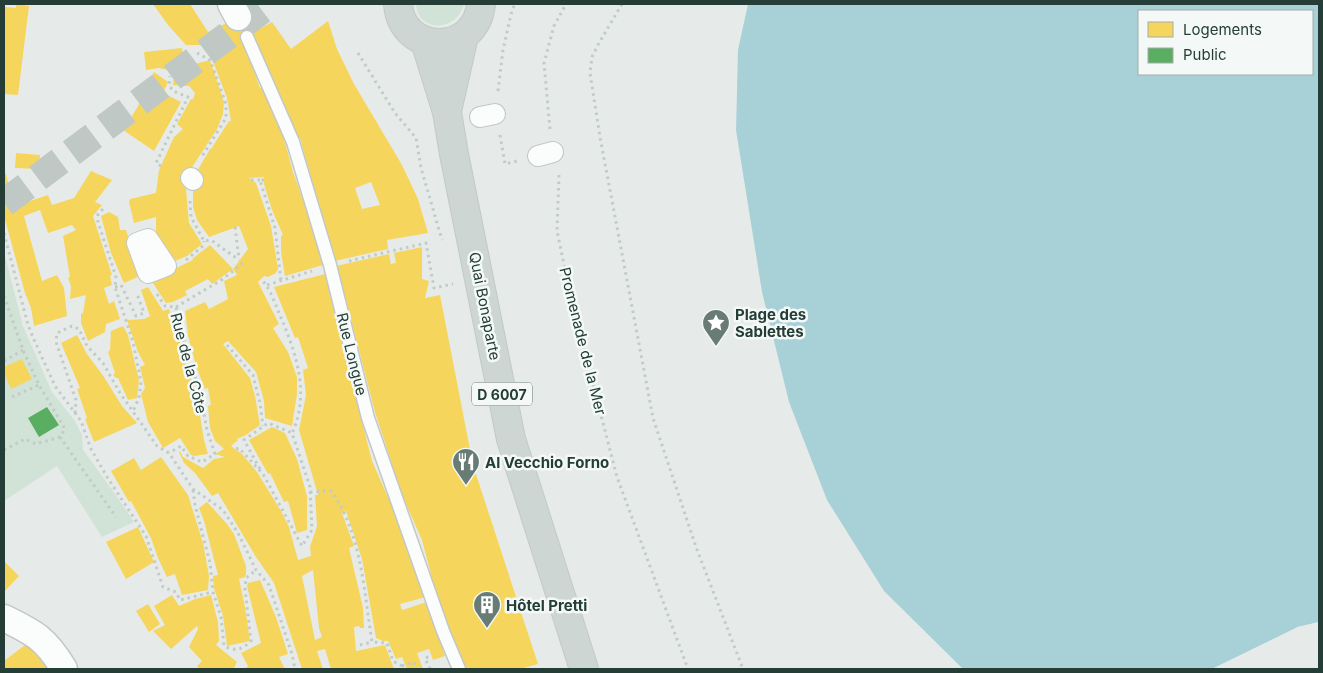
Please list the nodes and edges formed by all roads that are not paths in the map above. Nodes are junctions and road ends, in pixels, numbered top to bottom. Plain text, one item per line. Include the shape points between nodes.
1 (397, 4) edge
2 (481, 4) edge
3 (239, 20) edge
4 (464, 36) junction
5 (425, 41) junction
6 (447, 112) junction
7 (4, 618) edge
8 (64, 669) edge
9 (460, 669) edge
10 (584, 669) edge

1 - 5 main road via 406,27
2 - 4 main road via 475,23
3 - 9 lane, Rue Longue via 293,142 330,265 368,418 443,631
4 - 5 main road via 445,43
4 - 6 main road, Quai Bonaparte / D 6007
5 - 6 main road, Quai Bonaparte / D 6007
6 - 10 main road, Quai Bonaparte / D 6007 via 511,439
7 - 8 street via 35,634 54,653

